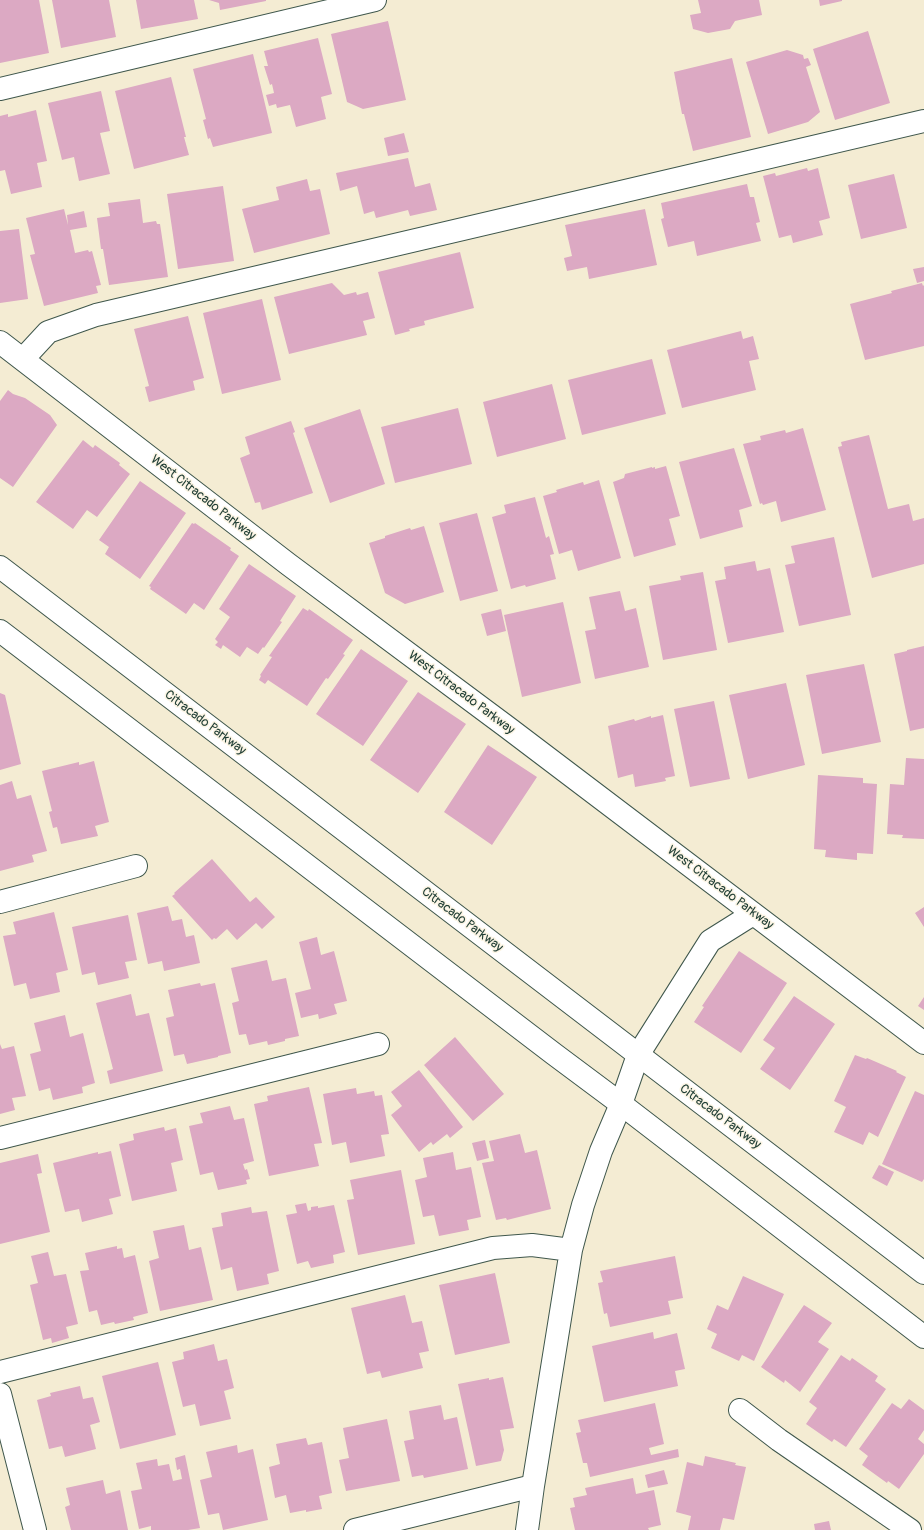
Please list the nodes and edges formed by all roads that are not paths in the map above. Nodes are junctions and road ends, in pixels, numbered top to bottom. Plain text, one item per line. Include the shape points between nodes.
1 (375, 0) edge
2 (0, 89) edge
3 (924, 121) edge
4 (0, 342) edge
5 (23, 359) junction
6 (0, 567) edge
7 (0, 631) edge
8 (136, 866) dead end
9 (0, 902) edge
10 (753, 914) junction
11 (924, 1043) edge
12 (378, 1044) dead end
13 (638, 1055) junction
14 (621, 1104) junction
15 (0, 1138) edge
16 (571, 1250) junction
17 (924, 1273) edge
18 (924, 1337) edge
19 (0, 1372) edge
20 (1, 1404) edge
21 (740, 1410) dead end
22 (533, 1486) junction
23 (35, 1530) edge
24 (356, 1530) edge
25 (527, 1530) edge
26 (910, 1530) edge

1 - 2 street
3 - 5 street via 96,315 48,332
4 - 5 street, West Citracado Parkway
5 - 10 street, West Citracado Parkway via 288,564 508,727
6 - 13 street, Citracado Parkway
7 - 14 street
8 - 9 street
10 - 11 street, West Citracado Parkway
10 - 13 street via 710,941
12 - 15 street
13 - 14 street
13 - 17 street, Citracado Parkway
14 - 16 street via 582,1205
14 - 18 street
16 - 19 street via 532,1245 492,1248
16 - 22 street
20 - 23 street
21 - 26 street via 779,1440
22 - 24 street
22 - 25 street

